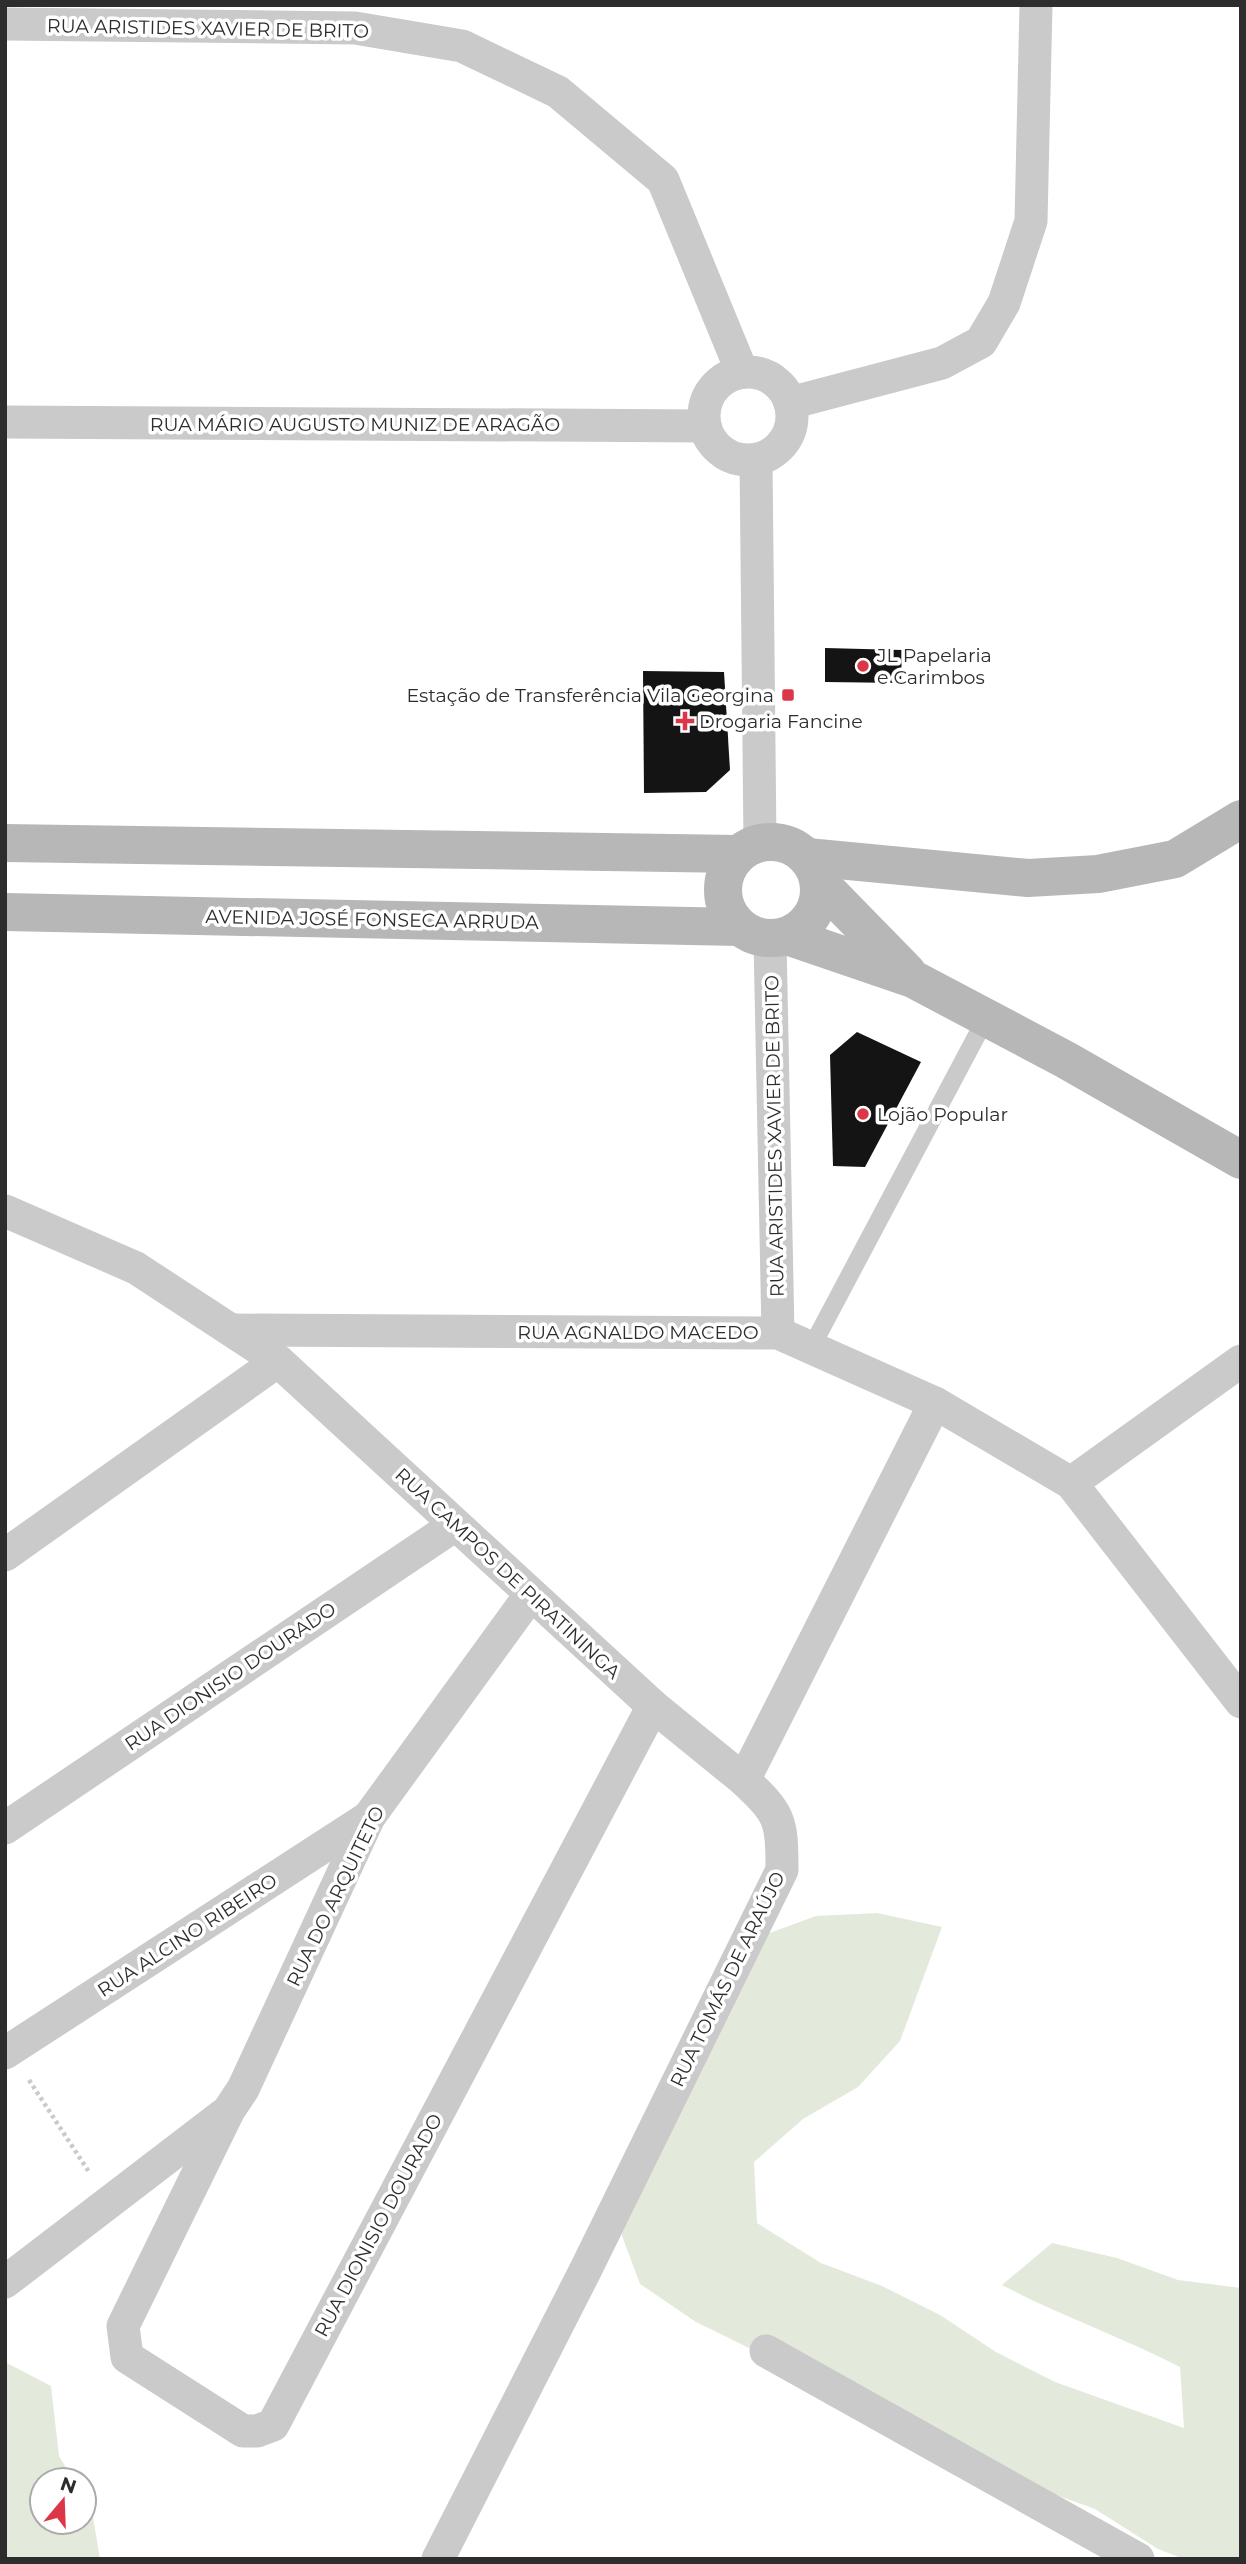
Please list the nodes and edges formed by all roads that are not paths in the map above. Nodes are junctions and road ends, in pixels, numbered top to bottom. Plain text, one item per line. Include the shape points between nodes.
1 (1036, 5) edge
2 (5, 24) edge
3 (742, 372) junction
4 (790, 403) junction
5 (5, 422) edge
6 (705, 426) junction
7 (756, 460) junction
8 (1241, 819) edge
9 (5, 844) edge
10 (748, 848) junction
11 (813, 870) junction
12 (5, 912) edge
13 (766, 935) junction
14 (914, 979) junction
15 (986, 1017) junction
16 (1241, 1160) edge
17 (5, 1211) edge
18 (232, 1330) junction
19 (778, 1333) junction
20 (811, 1348) junction
21 (278, 1361) junction
22 (1241, 1362) edge
23 (935, 1404) junction
24 (1071, 1483) junction
25 (456, 1525) junction
26 (5, 1555) edge
27 (531, 1594) junction
28 (1241, 1702) edge
29 (653, 1706) junction
30 (744, 1780) junction
31 (369, 1817) junction
32 (5, 1828) edge
33 (8, 2052) edge
34 (229, 2110) junction
35 (195, 2182) joint
36 (5, 2282) edge
37 (766, 2351) dead end
38 (438, 2559) edge
39 (1138, 2559) edge

1 - 4 street via 1031,221 1004,303 981,342 942,363
2 - 3 street, RUA ARISTIDES XAVIER DE BRITO via 355,28 463,46 558,92 663,180
3 - 4 street via 771,379
3 - 6 street via 716,385 704,409
4 - 7 street via 789,432 781,445
5 - 6 street, RUA MÁRIO AUGUSTO MUNIZ DE ARAGÃO
6 - 7 street via 717,448 742,461
7 - 10 street
8 - 11 main road via 1175,859 1098,874 1028,878
9 - 10 main road
10 - 11 main road via 785,844
10 - 13 main road via 725,871 726,911
11 - 13 main road via 818,905 808,924
11 - 14 main road
12 - 13 main road, AVENIDA JOSÉ FONSECA ARRUDA
13 - 14 main road, AVENIDA JOSÉ FONSECA ARRUDA
13 - 19 street, RUA ARISTIDES XAVIER DE BRITO
14 - 15 main road
15 - 16 main road
15 - 20 lane
17 - 18 street via 136,1268
18 - 19 street, RUA AGNALDO MACEDO
18 - 21 street, RUA CAMPOS DE PIRATININGA
19 - 20 street, RUA AGNALDO MACEDO
20 - 23 street, RUA AGNALDO MACEDO
21 - 25 street, RUA CAMPOS DE PIRATININGA
21 - 26 street
22 - 24 street
23 - 24 street, RUA AGNALDO MACEDO
23 - 30 street
24 - 28 street, RUA AGNALDO MACEDO
25 - 27 street, RUA CAMPOS DE PIRATININGA
25 - 32 street, RUA DIONISIO DOURADO
27 - 29 street, RUA CAMPOS DE PIRATININGA
27 - 31 street, RUA DO ARQUITETO
29 - 30 street, RUA CAMPOS DE PIRATININGA
29 - 35 street, RUA DIONISIO DOURADO via 273,2425 257,2431 243,2431 127,2357 122,2341 123,2326
30 - 38 street, RUA TOMÁS DE ARAÚJO via 772,1807 782,1836 782,1870
31 - 33 street, RUA ALCINO RIBEIRO
31 - 34 street, RUA DO ARQUITETO via 243,2089
34 - 35 street, RUA DO ARQUITETO
34 - 36 street
37 - 39 street

